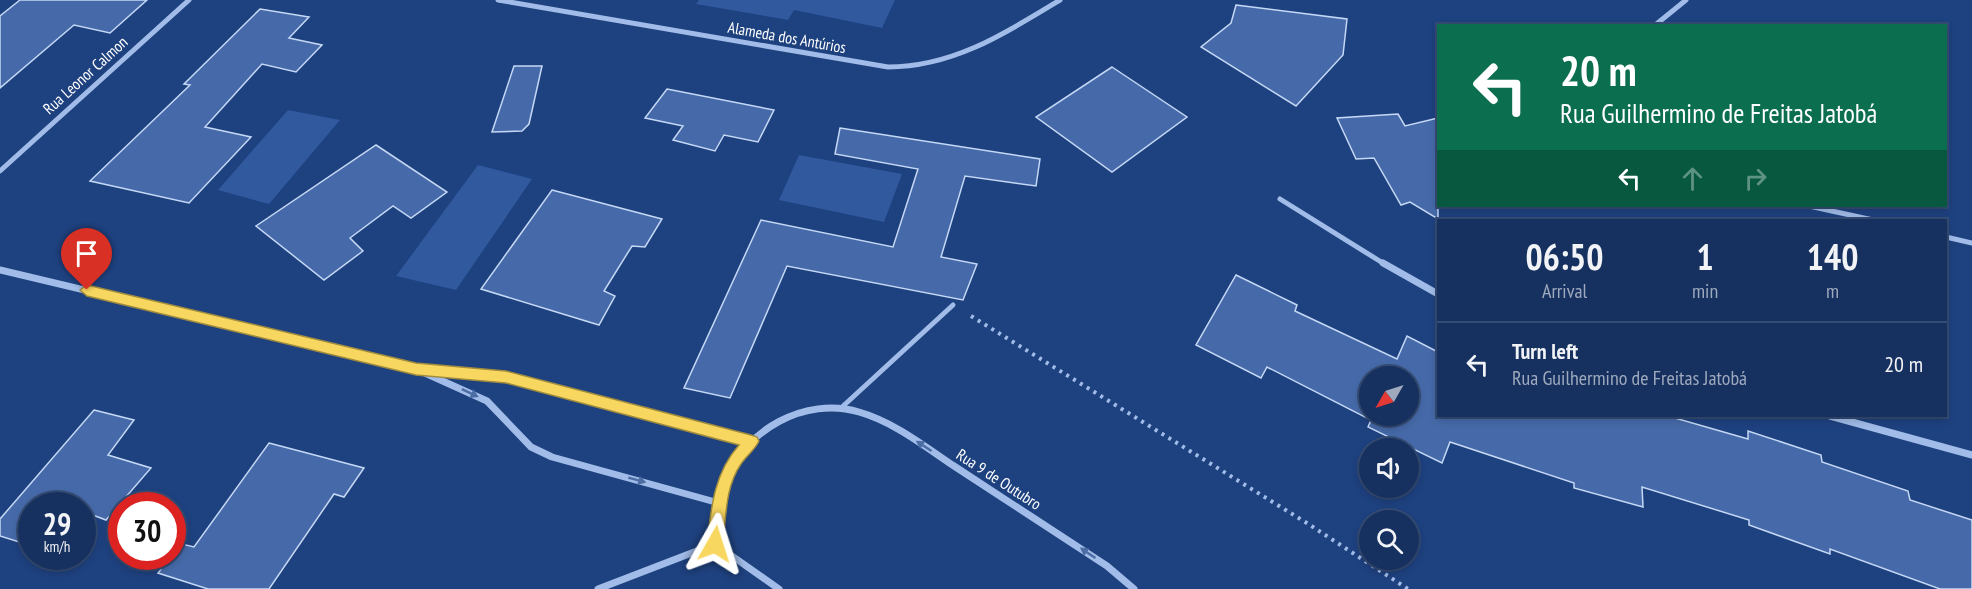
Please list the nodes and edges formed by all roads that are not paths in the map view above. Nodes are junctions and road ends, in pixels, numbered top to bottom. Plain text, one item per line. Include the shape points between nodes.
1 (189, 0) edge
2 (498, 0) edge
3 (1060, 0) edge
4 (1686, 0) edge
5 (1656, 24) edge
6 (0, 171) edge
7 (1280, 199) dead end
8 (1814, 207) edge
9 (1868, 219) edge
10 (1947, 237) edge
11 (1972, 243) edge
12 (0, 270) edge
13 (1437, 293) edge
14 (953, 304) road end
15 (416, 369) junction
16 (841, 408) junction
17 (1834, 417) edge
18 (751, 441) junction
19 (1972, 455) edge
20 (719, 503) junction
21 (715, 544) junction
22 (598, 589) edge
23 (779, 589) edge
24 (1134, 589) edge

1 - 6 street, Rua Leonor Calmon
2 - 3 street, Alameda dos Antúrios via 888,67 921,65 951,57
4 - 5 street
7 - 13 street via 1353,248
8 - 9 street
10 - 11 street
12 - 15 street
14 - 16 lane
15 - 18 street via 506,377
15 -> 20 street via 487,401 531,447 552,457
16 - 18 street, Rua 9 de Outubro via 797,414 774,424
24 -> 16 street, Rua 9 de Outubro via 1107,566 908,436 876,417
17 - 19 street
18 - 20 street, Rua 9 de Outubro via 734,461
20 - 21 street, Rua 9 de Outubro
21 - 22 street
21 - 23 street

